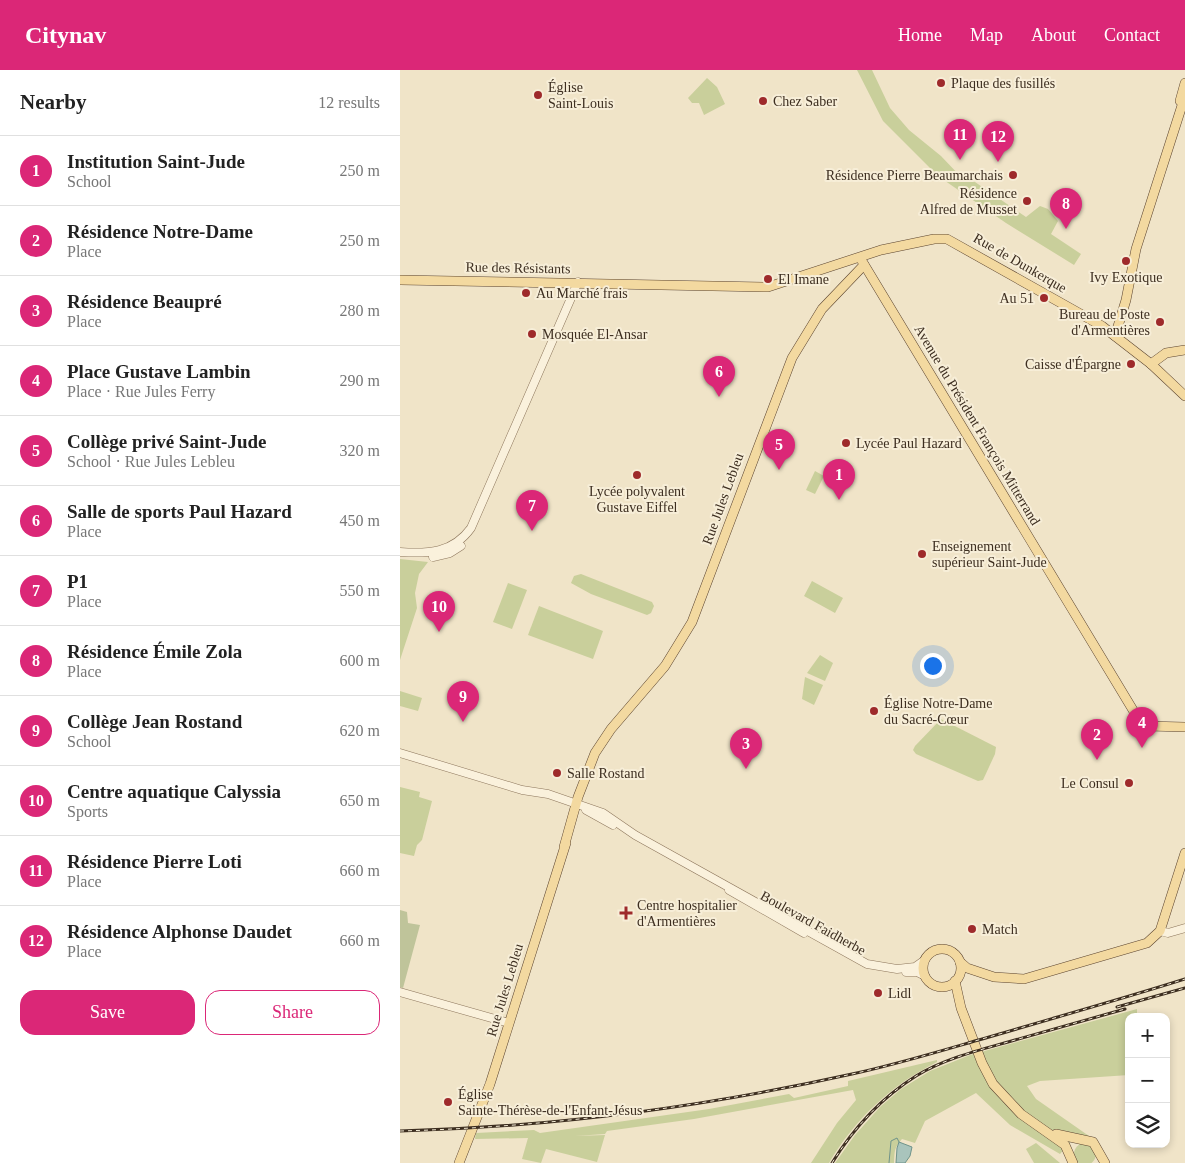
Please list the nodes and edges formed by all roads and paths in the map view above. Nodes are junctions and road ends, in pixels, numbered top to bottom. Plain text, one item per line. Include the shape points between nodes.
1 (1185, 83) edge
2 (1185, 96) edge
3 (1176, 118) junction
4 (862, 261) junction
5 (400, 280) edge
6 (400, 284) edge
7 (577, 284) junction
8 (1116, 336) junction
9 (1185, 350) edge
10 (1152, 364) junction
11 (1185, 396) edge
12 (498, 468) junction
13 (400, 552) edge
14 (400, 556) edge
15 (1185, 727) edge
16 (400, 754) edge
17 (578, 805) junction
18 (1185, 853) edge
19 (722, 884) junction
20 (1185, 928) edge
21 (1160, 931) junction
22 (925, 960) junction
23 (960, 962) junction
24 (1085, 963) junction
25 (925, 976) junction
26 (957, 979) junction
27 (943, 986) junction
28 (400, 992) edge
29 (961, 1008) junction
30 (509, 1023) junction
31 (1040, 1127) junction
32 (1082, 1140) junction
33 (1099, 1151) junction
34 (1072, 1160) edge
35 (459, 1163) edge
36 (1096, 1163) edge
37 (1105, 1163) edge

1 - 3 main road
2 - 3 main road
3 - 8 main road via 1136,249
4 - 7 main road, Rue des Résistants via 772,286
4 - 8 main road, Rue de Dunkerque via 919,241 947,239
4 - 15 main road, Avenue du Président François Mitterrand via 1140,720 1145,725
4 - 17 main road, Rue Jules Lebleu via 822,309 792,358 695,615 657,676 603,740
5 - 7 main road, Rue des Résistants
6 - 7 main road, Rue des Résistants
7 - 12 street
8 - 10 main road, Rue de Dunkerque
9 - 10 main road via 1166,352
10 - 11 main road, Rue de Dunkerque
12 - 13 street via 472,525 459,541 435,552
12 - 14 street via 479,522 461,546 439,557
16 - 17 street, Boulevard Faidherbe
17 - 19 street, Boulevard Faidherbe
17 - 30 main road, Rue Jules Lebleu
18 - 21 main road
19 - 22 street, Boulevard Faidherbe via 873,966 904,969
19 - 25 street, Boulevard Faidherbe via 734,894 858,964 880,972 915,972
20 - 21 street via 1168,933
21 - 24 main road via 1147,943
22 - 23 main road via 932,952 943,949 954,953
22 - 25 main road
23 - 24 main road via 973,970 1013,980
23 - 26 main road
24 - 26 main road via 1027,984 1008,984 973,973
25 - 27 main road via 932,984
26 - 27 main road
26 - 29 main road
27 - 29 main road via 954,995
28 - 30 street
29 - 31 main road via 993,1084 1016,1109
30 - 35 main road, Rue Jules Lebleu
31 - 32 main road
31 - 34 main road via 1065,1145
32 - 33 main road via 1092,1142
32 - 34 main road via 1073,1145
33 - 36 main road
33 - 37 main road

